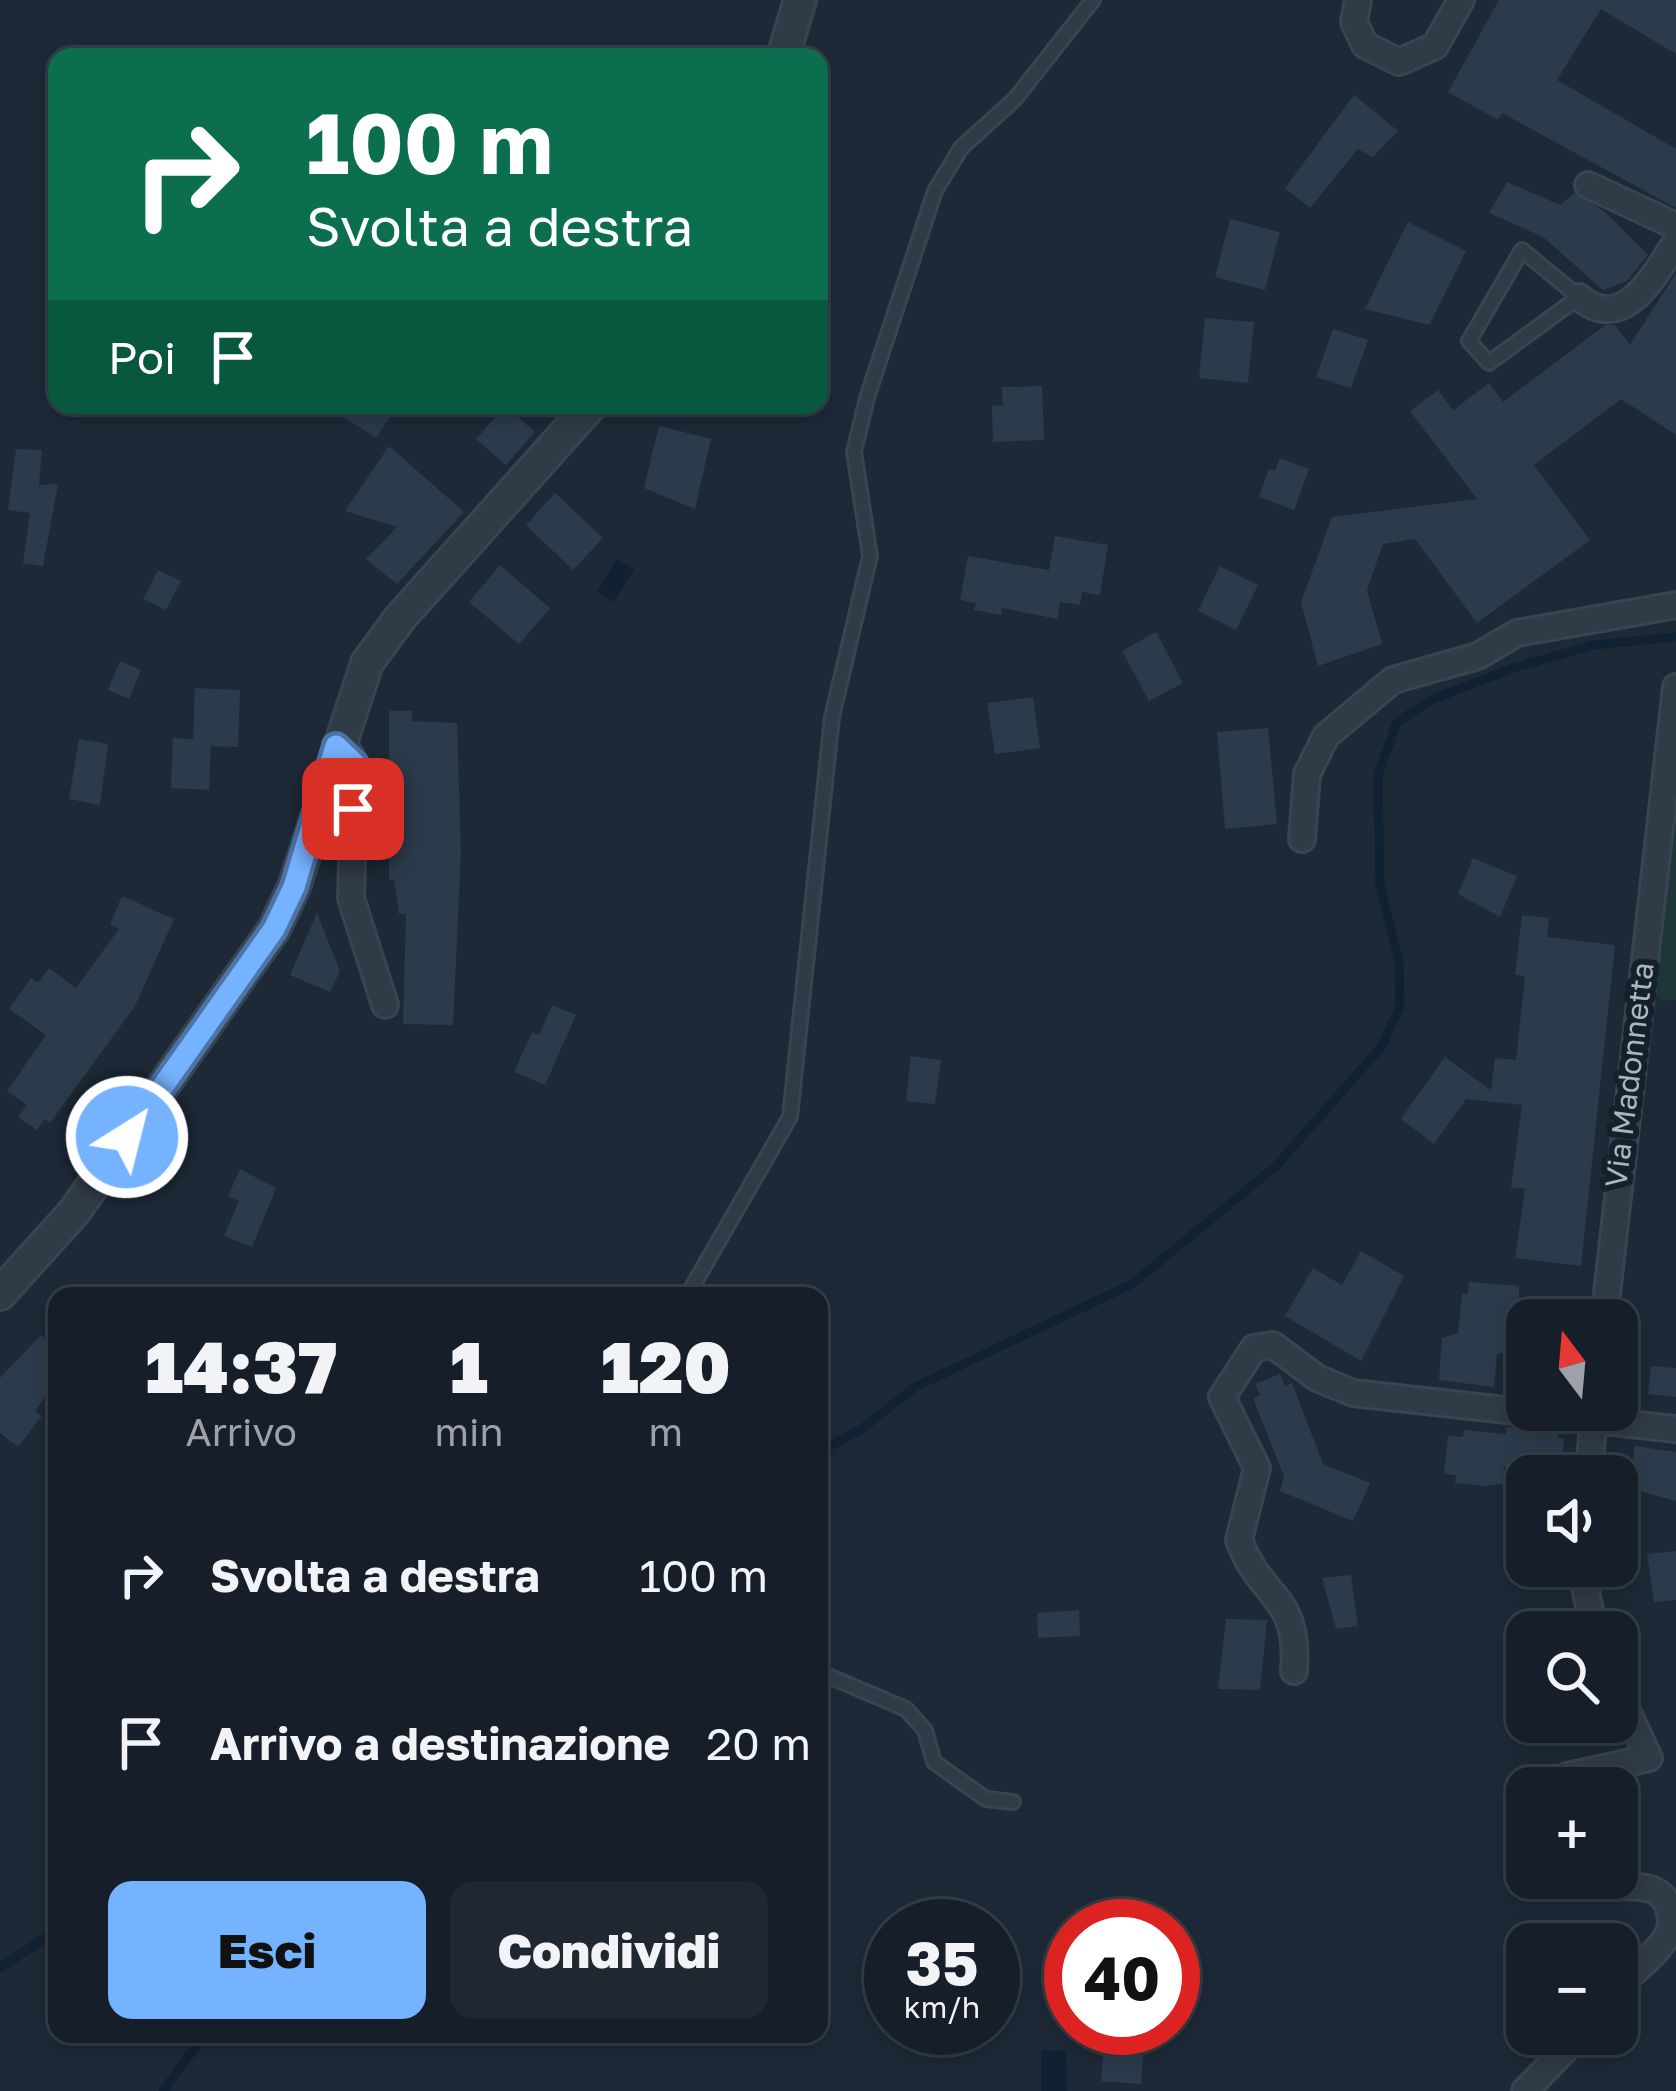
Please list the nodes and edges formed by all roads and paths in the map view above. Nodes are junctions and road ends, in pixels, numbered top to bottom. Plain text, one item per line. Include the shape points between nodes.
1 (800, 0) edge
2 (1094, 0) edge
3 (1358, 0) edge
4 (1461, 0) edge
5 (786, 48) edge
6 (1588, 185) dead end
7 (1676, 226) edge
8 (1676, 242) edge
9 (1579, 297) junction
10 (583, 414) edge
11 (1676, 605) edge
12 (1676, 688) edge
13 (336, 746) junction
14 (1302, 838) dead end
15 (386, 1005) dead end
16 (692, 1287) edge
17 (0, 1294) edge
18 (1606, 1299) edge
19 (1506, 1407) edge
20 (1638, 1422) edge
21 (1676, 1429) edge
22 (1294, 1671) dead end
23 (828, 1676) edge
24 (1638, 1736) edge
25 (1608, 1767) edge
26 (1013, 1802) dead end
27 (1638, 1886) edge
28 (1638, 1968) edge
29 (1560, 2055) edge
30 (1525, 2091) edge

1 - 5 street
2 - 16 lane via 1015,99 961,148 935,191 867,398 854,452 870,556 832,717 790,1118
3 - 4 street via 1354,22 1365,46 1399,62 1435,46
6 - 7 street
8 - 9 street via 1641,296 1609,311
9 - 9 lane via 1522,250 1469,341 1489,363
10 - 13 street via 400,618 367,663
11 - 14 street via 1517,633 1478,656 1393,680 1327,736 1307,774
12 - 18 street, Via Madonnetta
13 - 15 street via 355,764 351,898
13 - 17 street via 274,929 74,1212
19 - 22 street via 1353,1393 1273,1345 1254,1348 1222,1397 1258,1468 1240,1540 1290,1614
20 - 21 street
23 - 26 lane via 906,1709 925,1730 934,1762 986,1799
24 - 25 street via 1648,1758
27 - 28 street via 1666,1901 1672,1925
29 - 30 street

